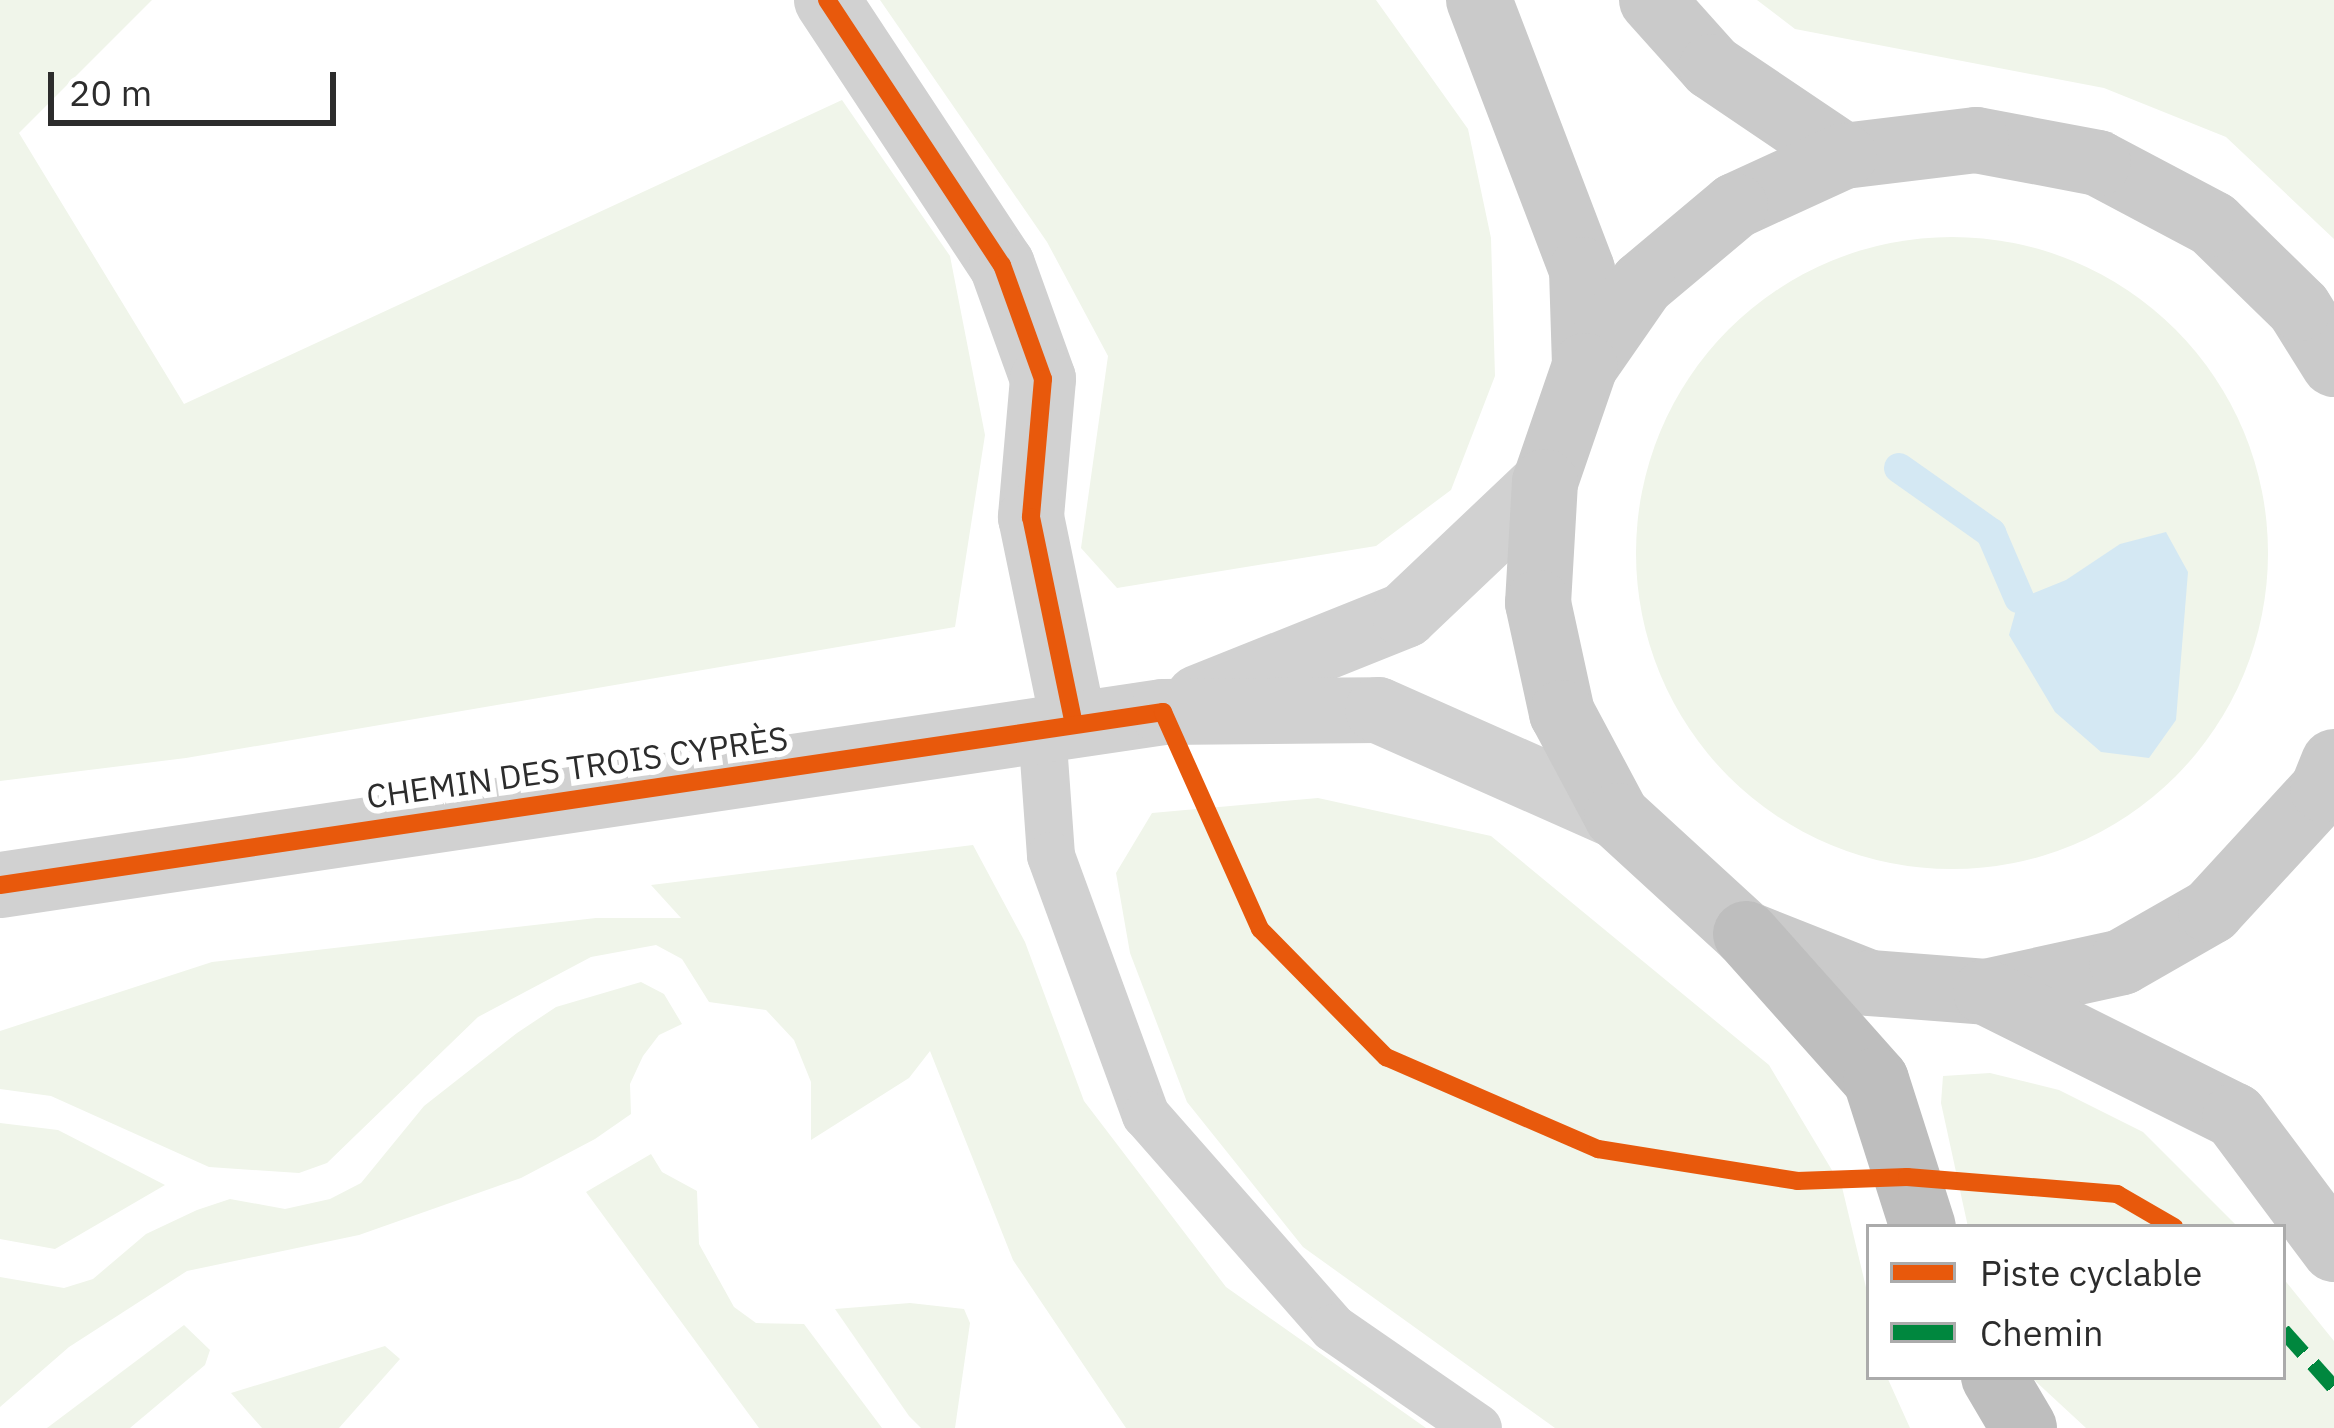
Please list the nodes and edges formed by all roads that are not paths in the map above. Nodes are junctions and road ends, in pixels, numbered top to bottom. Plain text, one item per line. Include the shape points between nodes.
1 (826, 0) edge
2 (1479, 0) edge
3 (1652, 0) edge
4 (1844, 156) junction
5 (2334, 364) edge
6 (1586, 366) junction
7 (1545, 482) junction
8 (1163, 712) junction
9 (1058, 728) junction
10 (2330, 801) edge
11 (1617, 816) junction
12 (0, 885) edge
13 (1746, 934) junction
14 (1986, 992) junction
15 (1922, 1224) edge
16 (2334, 1249) edge
17 (1996, 1380) edge
18 (1478, 1428) edge
19 (2024, 1428) edge

1 - 9 street via 1002,265 1043,379 1030,517
2 - 6 main road via 1582,270
3 - 4 main road via 1712,67
4 - 5 main road via 1976,140 2098,163 2213,224 2300,308
4 - 6 main road via 1735,206 1642,284
6 - 7 main road
7 - 8 street, CHEMIN DES TROIS CYPRÈS via 1405,614
7 - 11 main road via 1538,603 1547,647 1562,713
8 - 9 street, CHEMIN DES TROIS CYPRÈS
8 - 11 street, CHEMIN DES TROIS CYPRÈS via 1378,710
9 - 12 street, CHEMIN DES TROIS CYPRÈS
9 - 18 lane via 1051,856 1146,1115 1333,1328
10 - 14 main road via 2212,911 2122,962
11 - 13 main road
13 - 14 main road via 1870,983
13 - 15 highway via 1876,1079
14 - 16 main road via 2236,1116
17 - 19 highway

